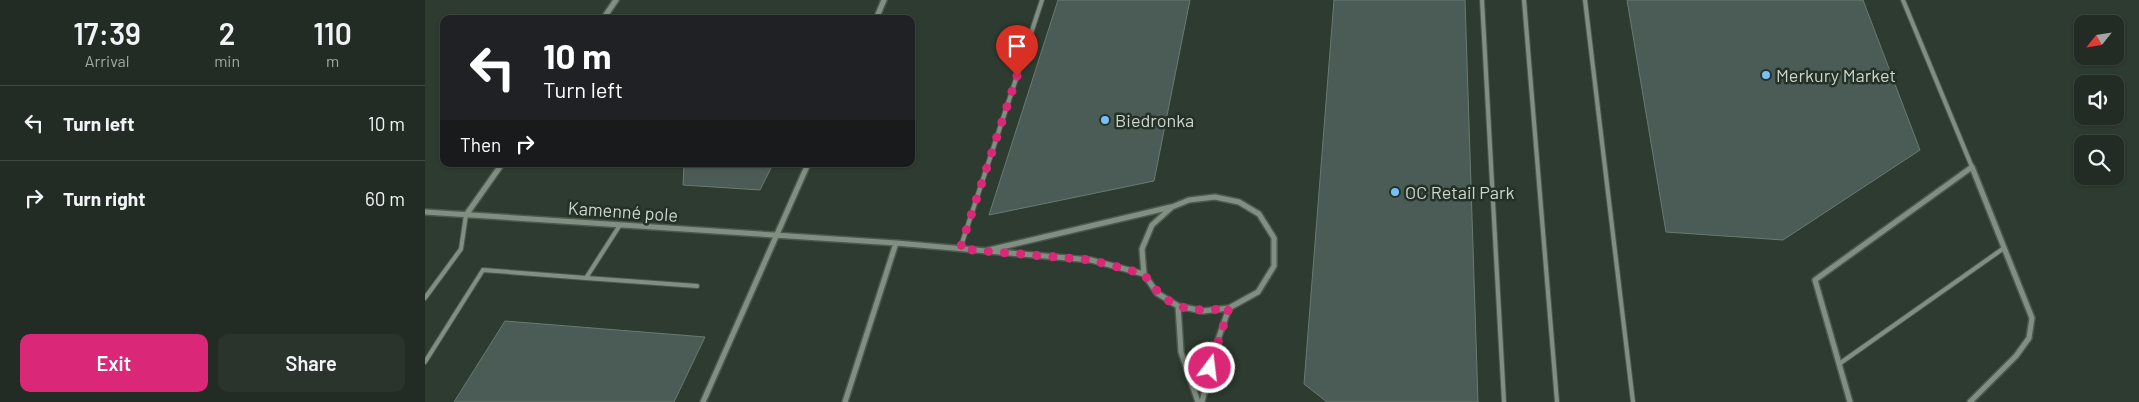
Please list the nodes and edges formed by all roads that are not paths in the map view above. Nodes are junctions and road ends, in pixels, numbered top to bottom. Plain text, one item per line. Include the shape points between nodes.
1 (616, 0) edge
2 (884, 0) edge
3 (1042, 0) edge
4 (1482, 0) edge
5 (1524, 0) edge
6 (1585, 0) edge
7 (1903, 0) edge
8 (606, 15) edge
9 (878, 15) edge
10 (500, 167) edge
11 (807, 167) edge
12 (1972, 167) junction
13 (1172, 207) junction
14 (425, 212) edge
15 (466, 215) junction
16 (621, 225) junction
17 (778, 233) junction
18 (895, 243) junction
19 (2004, 248) junction
20 (960, 249) junction
21 (984, 251) junction
22 (1144, 274) junction
23 (586, 278) junction
24 (697, 286) dead end
25 (425, 298) edge
26 (1177, 306) junction
27 (1229, 308) junction
28 (425, 362) edge
29 (1839, 364) junction
30 (703, 402) edge
31 (845, 402) edge
32 (1197, 402) edge
33 (1202, 402) edge
34 (1504, 402) edge
35 (1557, 402) edge
36 (1633, 402) edge
37 (1850, 402) edge
38 (1970, 402) edge

1 - 8 street
2 - 9 street
3 - 20 lane
4 - 34 lane
5 - 35 lane
6 - 36 lane
7 - 12 lane
10 - 15 street
11 - 17 street
12 - 19 street
12 - 29 street via 1815,280
13 - 21 street
13 - 22 street via 1148,233 1142,249
13 - 27 street via 1189,200 1215,197 1239,202 1259,214 1274,238 1274,266 1258,292
14 - 15 street, Kamenné pole
15 - 16 street, Kamenné pole
15 - 25 lane via 461,250
16 - 17 street, Kamenné pole
16 - 23 lane
17 - 18 street, Kamenné pole
17 - 30 street
18 - 20 street, Kamenné pole
18 - 31 street
19 - 29 lane
19 - 38 street via 2032,318 2029,338 2016,356
20 - 21 street, Kamenné pole
21 - 22 street, Kamenné pole via 1091,260
22 - 26 street via 1157,293
23 - 24 lane
23 - 28 lane via 483,270
26 - 27 street via 1203,312
26 - 32 street via 1181,352
27 - 33 street via 1214,351
29 - 37 street

